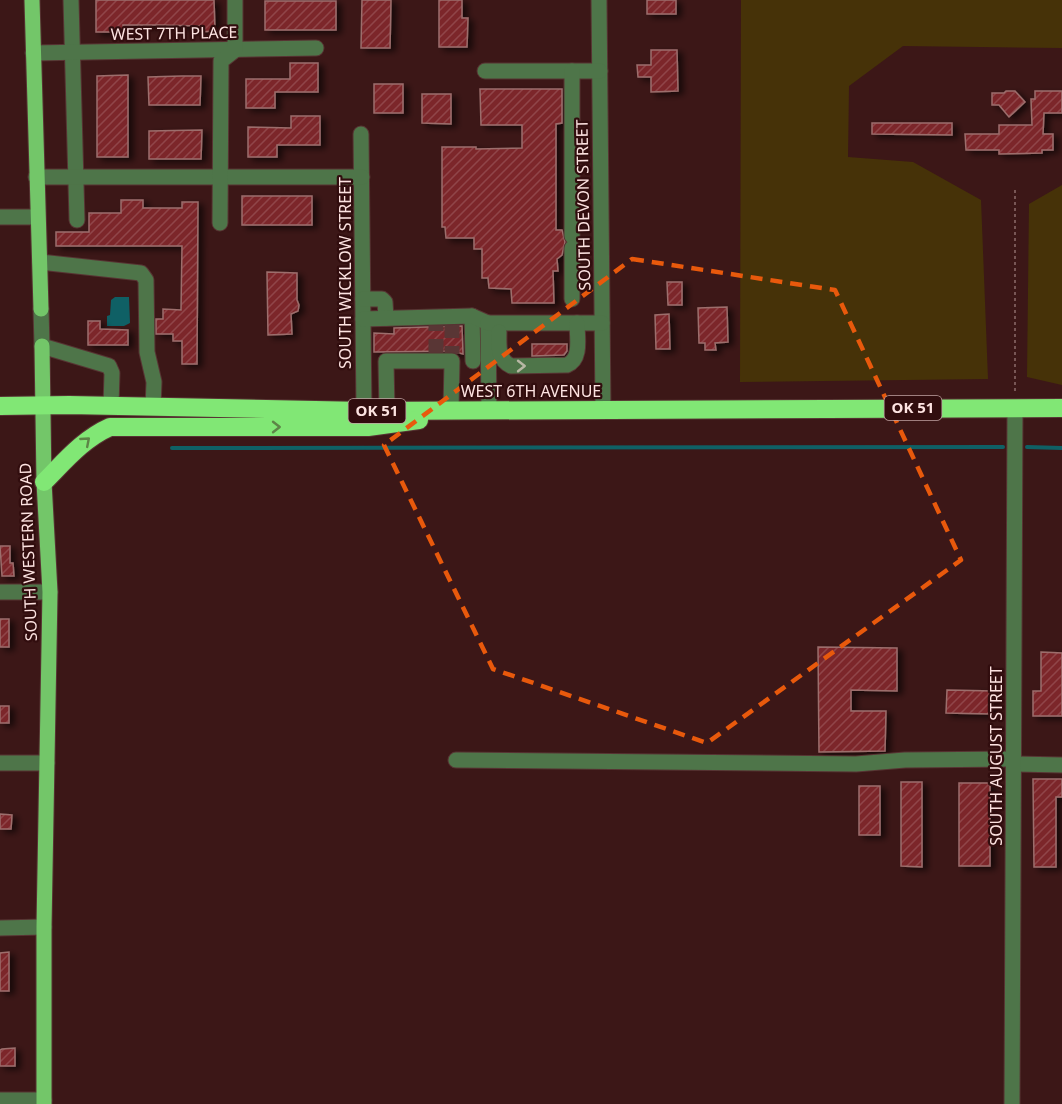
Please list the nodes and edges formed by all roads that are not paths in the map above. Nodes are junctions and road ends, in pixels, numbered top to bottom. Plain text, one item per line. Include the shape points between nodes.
1 (32, 0) edge
2 (71, 0) edge
3 (235, 0) edge
4 (599, 0) edge
5 (316, 48) dead end
6 (235, 50) junction
7 (72, 52) junction
8 (33, 53) junction
9 (485, 71) dead end
10 (572, 71) junction
11 (600, 71) junction
12 (361, 134) dead end
13 (36, 177) junction
14 (362, 177) junction
15 (75, 178) junction
16 (221, 178) junction
17 (0, 217) edge
18 (37, 217) junction
19 (77, 220) dead end
20 (220, 223) dead end
21 (40, 262) junction
22 (363, 299) junction
23 (572, 299) dead end
24 (41, 309) joint
25 (472, 316) junction
26 (386, 318) junction
27 (363, 319) junction
28 (602, 322) junction
29 (493, 323) junction
30 (577, 323) junction
31 (42, 346) junction
32 (452, 358) junction
33 (489, 360) junction
34 (473, 361) junction
35 (386, 362) junction
36 (364, 364) junction
37 (43, 405) junction
38 (0, 406) edge
39 (111, 406) junction
40 (153, 407) junction
41 (1015, 408) junction
42 (1062, 408) edge
43 (451, 410) junction
44 (489, 410) junction
45 (603, 410) junction
46 (364, 411) junction
47 (387, 411) junction
48 (44, 482) junction
49 (0, 592) edge
50 (50, 592) junction
51 (456, 760) dead end
52 (1014, 762) junction
53 (0, 763) edge
54 (46, 763) junction
55 (1062, 765) edge
56 (44, 927) junction
57 (0, 928) edge
58 (0, 1100) edge
59 (44, 1102) edge
60 (1012, 1104) edge

1 - 8 main road, SOUTH WESTERN ROAD
2 - 7 street
3 - 6 street
4 - 11 street, SOUTH DEVON STREET
5 - 6 street, WEST 7TH PLACE
6 - 7 street, WEST 7TH PLACE
6 - 16 street via 221,62
7 - 8 street, WEST 7TH PLACE
7 - 15 street
8 - 13 main road, SOUTH WESTERN ROAD
9 - 10 street
10 - 11 street
10 - 23 street
11 - 28 street, SOUTH DEVON STREET
12 - 14 street, SOUTH WICKLOW STREET
13 - 15 street
13 - 18 main road, SOUTH WESTERN ROAD
14 - 16 street
14 - 22 street, SOUTH WICKLOW STREET
15 - 16 street
15 - 19 street
16 - 20 street
17 - 18 street
18 - 21 main road, SOUTH WESTERN ROAD
21 - 24 main road, SOUTH WESTERN ROAD
21 - 40 street via 141,273 146,280
22 - 26 street via 382,299
22 - 27 street, SOUTH WICKLOW STREET
24 - 31 street, SOUTH WESTERN ROAD
25 - 26 street via 453,320
25 - 29 street
25 - 34 street
26 - 27 street
27 - 36 street, SOUTH WICKLOW STREET
28 - 30 street
28 - 45 street, SOUTH DEVON STREET
29 - 30 street
29 -> 30 street via 500,358 511,366 573,363 577,357
29 - 33 street
31 - 37 main road, SOUTH WESTERN ROAD
31 - 39 street via 109,366
32 - 34 street
32 - 35 street
32 - 43 street
33 - 34 street
33 - 44 street
35 - 36 street
35 - 47 street
36 - 46 street, SOUTH WICKLOW STREET
37 - 38 highway, WEST 6TH AVENUE / OK 51
37 - 39 highway, WEST 6TH AVENUE / OK 51
37 - 48 main road, SOUTH WESTERN ROAD
39 - 40 highway, WEST 6TH AVENUE / OK 51
40 - 46 highway, WEST 6TH AVENUE / OK 51
41 - 42 highway, WEST 6TH AVENUE / OK 51
41 - 45 highway, WEST 6TH AVENUE / OK 51
41 - 52 street, SOUTH AUGUST STREET
43 - 44 highway, WEST 6TH AVENUE / OK 51
43 - 47 highway, WEST 6TH AVENUE / OK 51
44 - 45 highway, WEST 6TH AVENUE / OK 51
48 -> 44 highway via 82,443 110,427 368,427
46 - 47 highway, WEST 6TH AVENUE / OK 51
48 - 50 main road, SOUTH WESTERN ROAD
49 - 50 street
50 - 54 main road, SOUTH WESTERN ROAD
51 - 52 street
52 - 55 street
52 - 60 street, SOUTH AUGUST STREET
53 - 54 street
54 - 56 main road, SOUTH WESTERN ROAD
56 - 57 street
56 - 59 main road, SOUTH WESTERN ROAD
58 - 59 street

